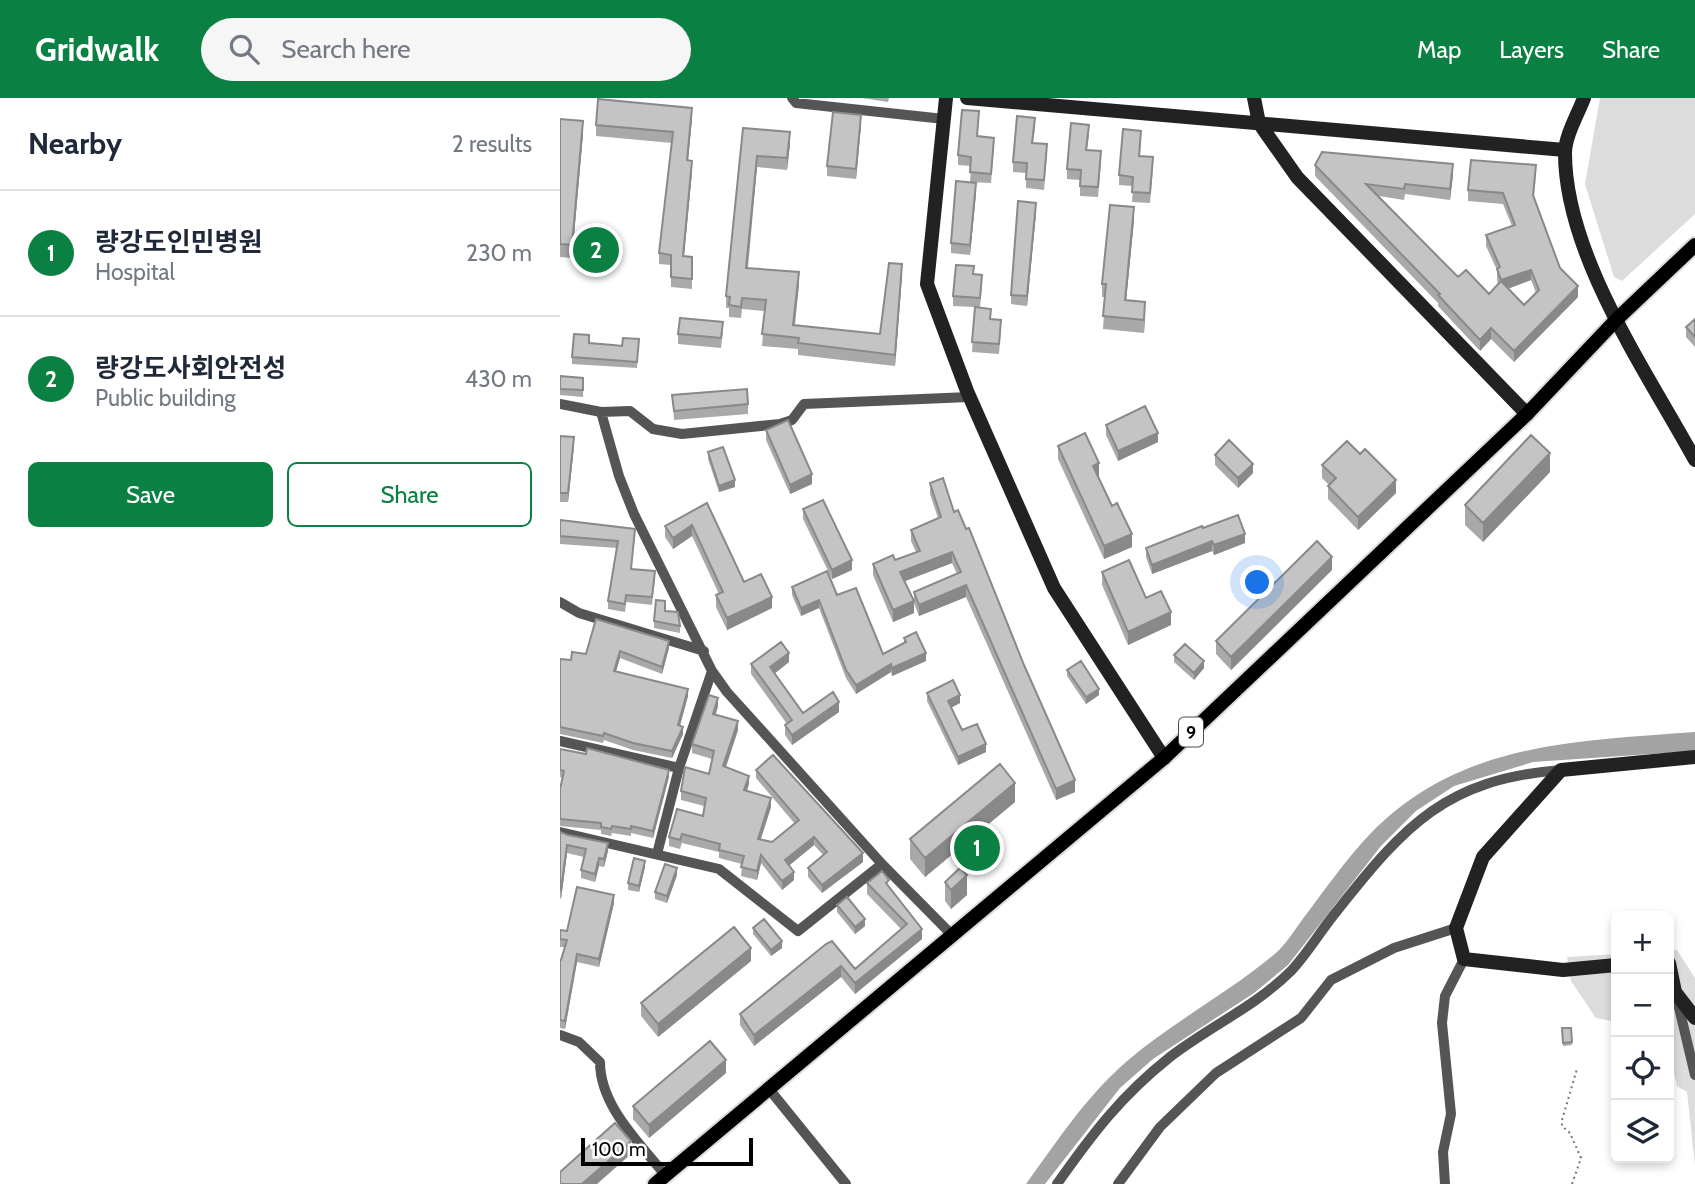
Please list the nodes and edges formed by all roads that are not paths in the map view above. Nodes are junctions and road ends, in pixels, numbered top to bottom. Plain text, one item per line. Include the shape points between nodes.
1 (792, 98) edge
2 (946, 98) edge
3 (967, 98) edge
4 (1254, 98) edge
5 (1584, 98) edge
6 (944, 119) junction
7 (1259, 124) junction
8 (1565, 150) junction
9 (1695, 245) edge
10 (1617, 319) junction
11 (969, 397) junction
12 (560, 404) edge
13 (601, 412) junction
14 (1527, 414) junction
15 (1695, 460) edge
16 (560, 602) edge
17 (704, 651) junction
18 (712, 671) junction
19 (560, 741) edge
20 (1695, 757) edge
21 (1164, 758) junction
22 (679, 768) junction
23 (1561, 770) junction
24 (560, 832) edge
25 (657, 854) junction
26 (882, 864) junction
27 (1456, 928) junction
28 (952, 935) junction
29 (1464, 959) junction
30 (1611, 965) edge
31 (1671, 974) edge
32 (1675, 992) junction
33 (1695, 1018) edge
34 (560, 1035) edge
35 (1695, 1075) edge
36 (769, 1089) junction
37 (660, 1180) edge
38 (846, 1184) edge
39 (1058, 1184) edge
40 (1118, 1184) edge
41 (1445, 1184) edge

1 - 6 street via 796,103
2 - 6 main road
3 - 7 main road
4 - 7 main road
5 - 8 main road
6 - 11 main road via 927,284
7 - 8 main road
7 - 14 main road via 1297,177
8 - 10 main road via 1570,207 1587,258
9 - 10 main road, 9
10 - 14 main road, 9
10 - 15 main road
11 - 13 street via 804,404 792,420 780,424 682,434 653,429 630,411
11 - 21 main road via 1054,588
12 - 13 street
13 - 17 street via 634,514
14 - 21 main road, 9
16 - 17 street via 579,613
17 - 18 street
18 - 22 street
18 - 26 street via 767,740
19 - 22 street
20 - 23 main road
21 - 28 main road, 9
22 - 25 street
23 - 27 main road via 1483,857
23 - 39 street via 1526,773 1460,792 1424,815 1387,850 1292,970 1171,1056 1121,1098
24 - 25 street
25 - 26 street via 719,869 797,931
26 - 28 street
27 - 29 main road
27 - 40 street via 1394,948 1331,980 1301,1018 1216,1073 1160,1126
28 - 36 main road, 9
29 - 30 main road via 1563,970
29 - 41 street via 1445,996 1442,1023 1451,1114 1443,1152
31 - 32 main road
32 - 33 main road
32 - 35 street
34 - 37 street via 579,1042 600,1062 600,1080 613,1109
36 - 37 main road, 9
36 - 38 street

